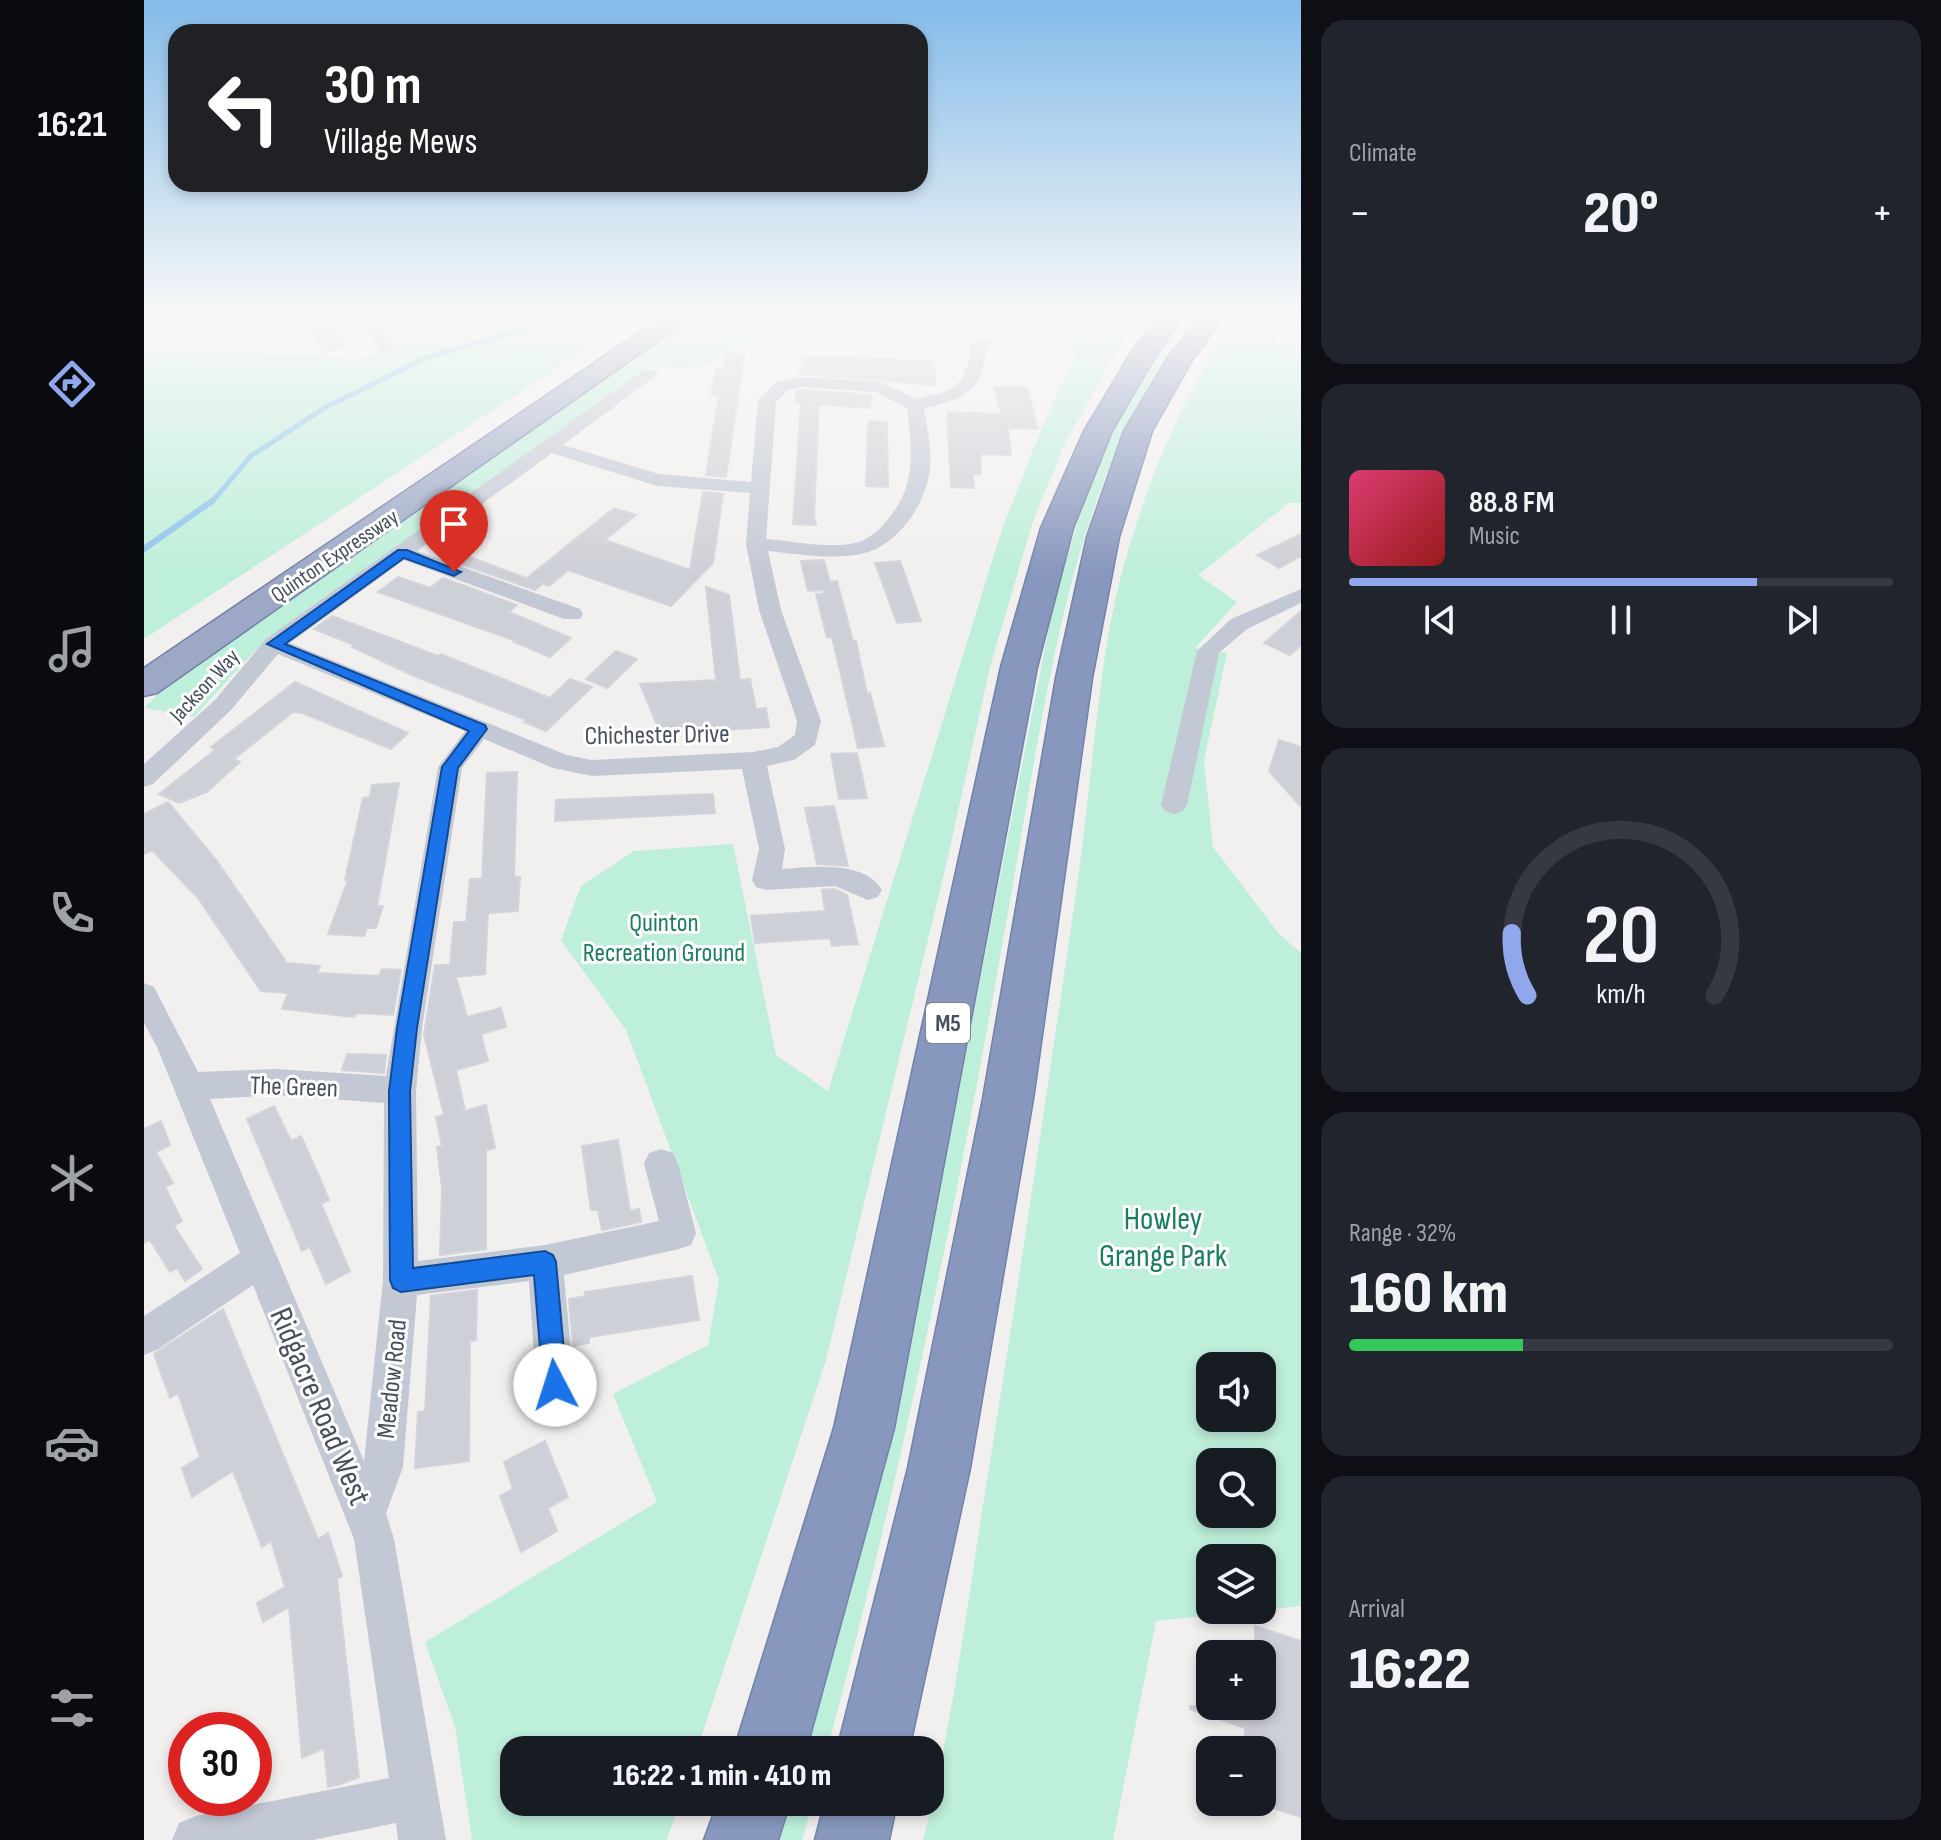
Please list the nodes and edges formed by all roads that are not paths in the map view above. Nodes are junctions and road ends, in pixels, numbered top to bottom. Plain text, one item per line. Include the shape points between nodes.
1 (522, 402) edge
2 (556, 402) edge
3 (612, 402) edge
4 (767, 402) edge
5 (909, 402) edge
6 (930, 402) edge
7 (1115, 402) edge
8 (1155, 402) edge
9 (915, 405) junction
10 (551, 447) junction
11 (758, 488) junction
12 (756, 544) junction
13 (403, 553) junction
14 (1301, 595) edge
15 (572, 614) dead end
16 (274, 644) junction
17 (144, 656) edge
18 (144, 685) edge
19 (479, 729) junction
20 (753, 760) junction
21 (144, 778) edge
22 (1174, 805) dead end
23 (868, 890) dead end
24 (144, 995) edge
25 (188, 1086) junction
26 (400, 1091) junction
27 (661, 1164) dead end
28 (259, 1261) junction
29 (545, 1262) junction
30 (401, 1280) junction
31 (144, 1337) edge
32 (555, 1385) dead end
33 (366, 1513) junction
34 (774, 1736) edge
35 (876, 1736) edge
36 (749, 1816) edge
37 (858, 1816) edge
38 (419, 1818) edge
39 (196, 1840) edge
40 (741, 1840) edge
41 (852, 1840) edge

1 - 17 highway, Quinton Expressway
2 - 18 highway, Quinton Expressway
3 - 10 street, Jackson Way
4 - 11 street, Chichester Drive
5 - 9 street, Chichester Drive
6 - 9 street
7 - 34 highway, M5 via 1057,528 1019,667 864,1428
8 - 35 highway via 1138,431 1103,537 1074,678 1008,1099 939,1468
9 - 12 street via 919,479 896,523 879,542 845,549
10 - 11 street via 657,480
10 - 13 street, Jackson Way
11 - 12 street, Chichester Drive
12 - 20 street, Chichester Drive via 774,622 809,721 806,739 785,754
13 - 15 street
13 - 16 street, Jackson Way
14 - 22 street via 1249,616 1208,651
16 - 19 street, Chichester Drive
16 - 21 street, Jackson Way via 223,705
19 - 20 street, Chichester Drive via 562,762 592,768
19 - 26 street, Meadow Road via 450,767
20 - 23 street via 772,849 766,880 838,876
24 - 25 street, Ridgacre Road West
25 - 26 street, The Green via 276,1082
25 - 28 street, Ridgacre Road West
26 - 30 street, Meadow Road
27 - 29 street via 679,1233
28 - 31 street
28 - 33 street, Ridgacre Road West
29 - 30 street
29 - 32 street
30 - 33 street, Meadow Road via 383,1467
33 - 38 street, Ridgacre Road West
36 - 40 highway
37 - 41 highway
38 - 39 street

